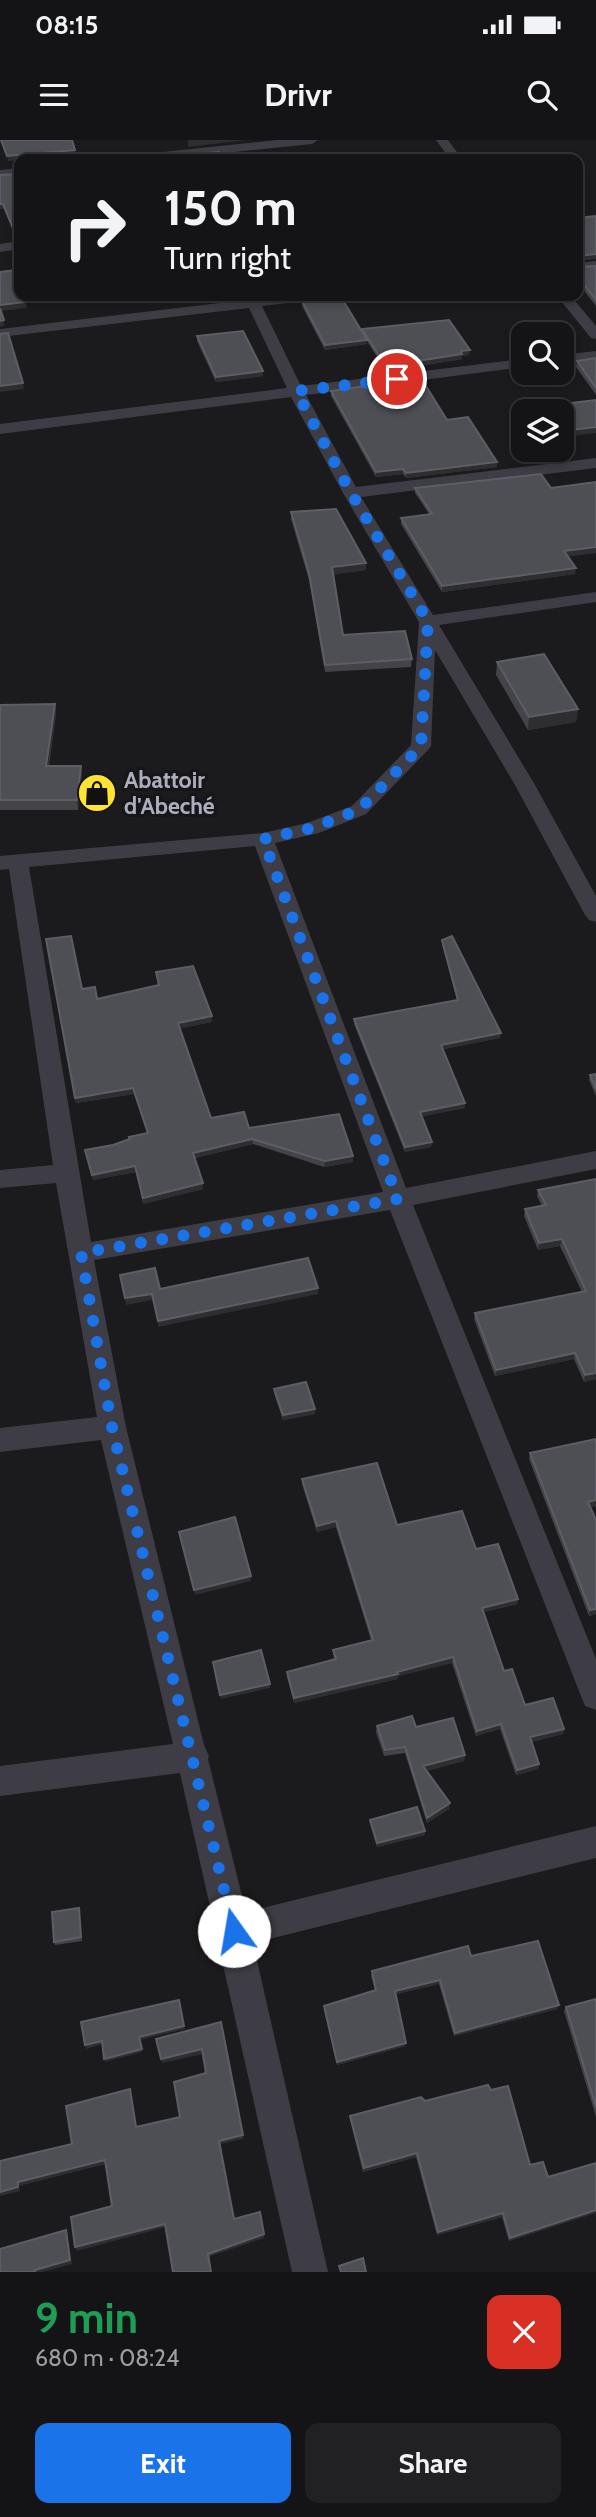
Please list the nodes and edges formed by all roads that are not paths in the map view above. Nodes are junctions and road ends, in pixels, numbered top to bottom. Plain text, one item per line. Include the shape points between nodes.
1 (312, 140) edge
2 (200, 154) edge
3 (237, 301) edge
4 (253, 301) edge
5 (568, 301) edge
6 (0, 333) edge
7 (596, 335) edge
8 (596, 355) edge
9 (574, 358) edge
10 (511, 364) edge
11 (296, 391) junction
12 (0, 429) edge
13 (596, 463) edge
14 (351, 493) junction
15 (596, 597) edge
16 (428, 621) junction
17 (263, 839) junction
18 (9, 862) edge
19 (596, 915) edge
20 (596, 1160) edge
21 (66, 1173) junction
22 (0, 1179) edge
23 (398, 1199) junction
24 (81, 1253) junction
25 (112, 1427) junction
26 (0, 1440) edge
27 (596, 1696) edge
28 (194, 1756) junction
29 (0, 1781) edge
30 (596, 1842) edge
31 (234, 1931) junction
32 (310, 2272) edge

1 - 2 street
3 - 6 street
4 - 11 street
5 - 7 street
8 - 9 street
10 - 11 street
11 - 12 street
11 - 14 street
13 - 14 street
14 - 16 street
15 - 16 street
16 - 17 street via 421,746 359,810 312,828
16 - 19 street
17 - 18 street
17 - 23 street
18 - 21 street
20 - 23 street
21 - 22 street
21 - 24 street
23 - 24 street
23 - 27 street
24 - 25 street
25 - 26 street
25 - 28 street
28 - 29 street
28 - 31 street
30 - 31 street
31 - 32 street

